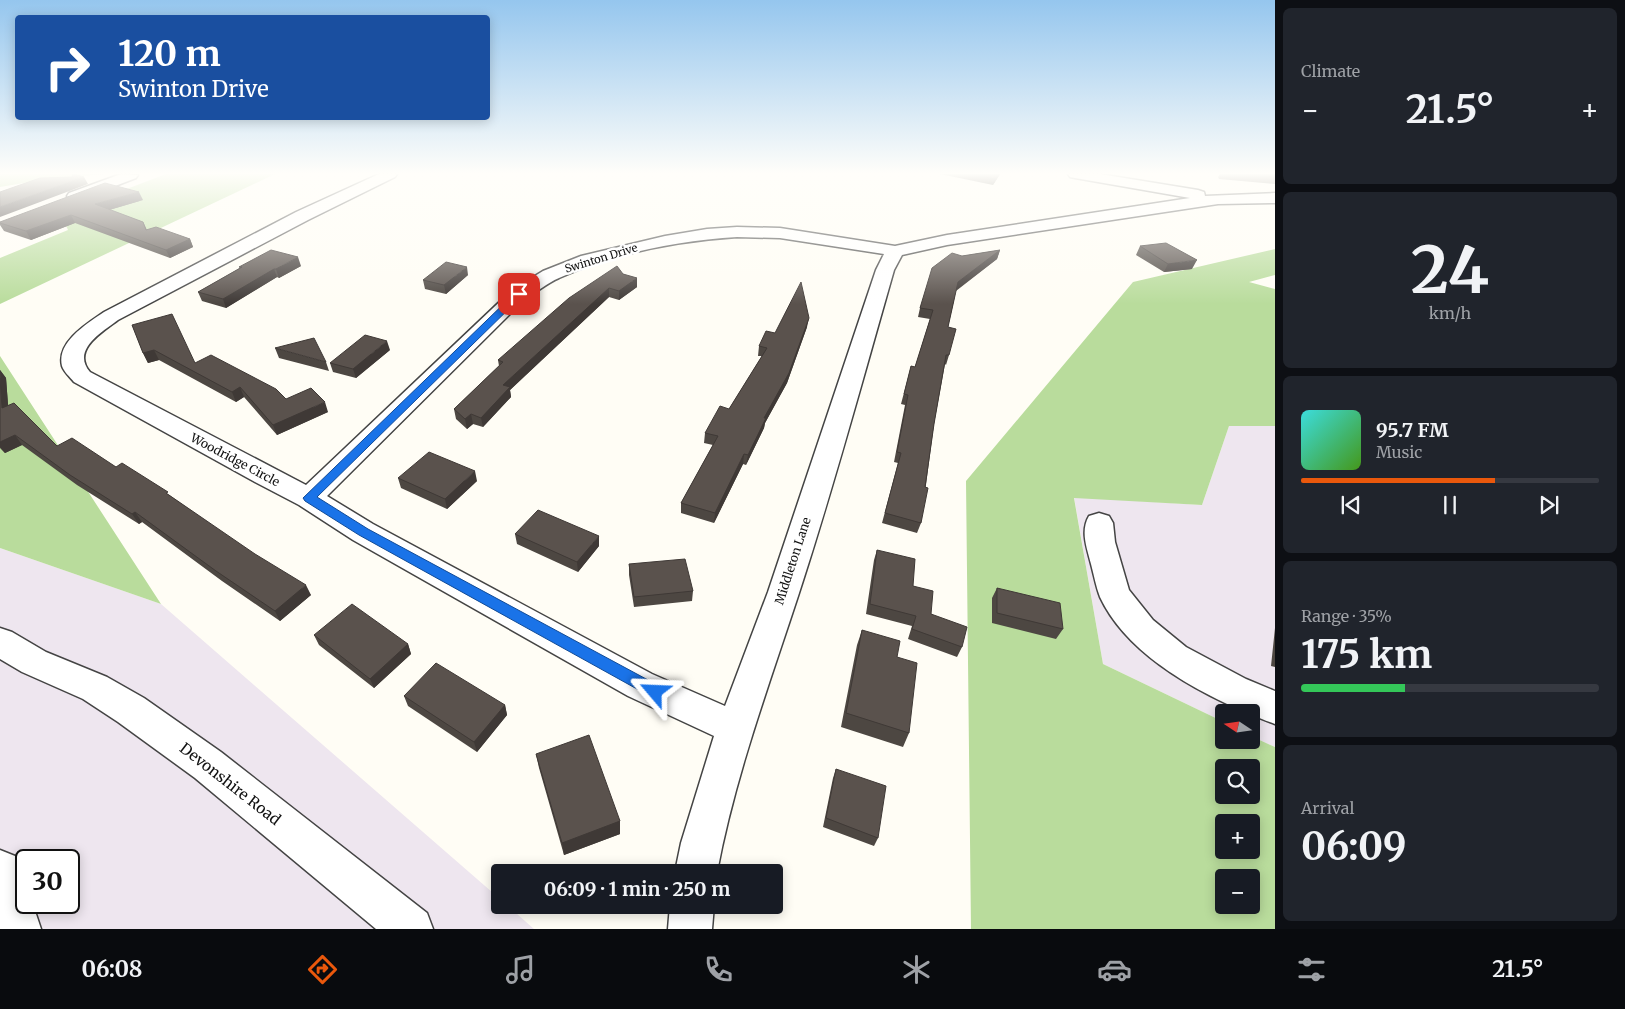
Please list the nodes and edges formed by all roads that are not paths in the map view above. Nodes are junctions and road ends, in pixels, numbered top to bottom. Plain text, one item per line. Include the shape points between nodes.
1 (299, 217) edge
2 (1097, 217) edge
3 (895, 251) junction
4 (309, 498) junction
5 (1100, 523) dead end
6 (0, 642) edge
7 (1275, 708) edge
8 (735, 728) junction
9 (698, 864) edge
10 (0, 871) edge
11 (691, 914) edge
12 (19, 929) edge
13 (412, 929) edge
14 (690, 929) edge

1 - 4 street, Woodridge Circle via 112,316 85,335 73,358 74,368 82,377
2 - 3 street, Swinton Drive
3 - 4 street, Swinton Drive via 788,234 721,232 664,240 566,268 519,294
3 - 8 street, Middleton Lane via 885,270 784,592
4 - 8 street, Woodridge Circle via 363,532 640,685
5 - 7 street via 1100,542 1115,595 1141,630 1174,657
6 - 13 street, Devonshire Road via 131,710 208,765
8 - 9 street, Middleton Lane
10 - 12 street
11 - 14 street

